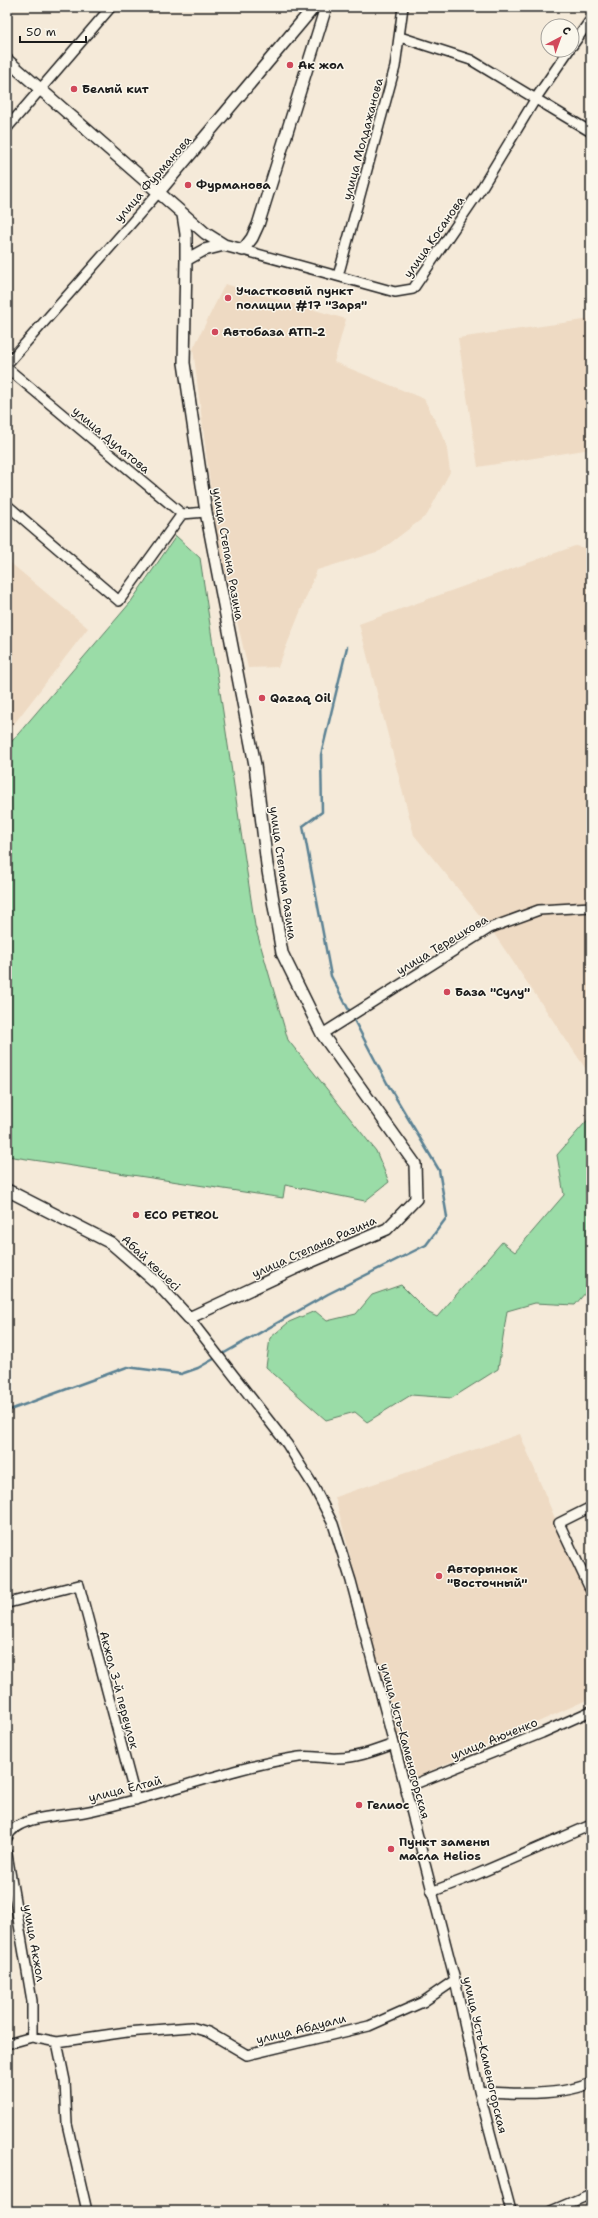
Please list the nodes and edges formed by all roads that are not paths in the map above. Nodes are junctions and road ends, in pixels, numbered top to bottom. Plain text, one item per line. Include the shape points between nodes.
1 (111, 7) edge
2 (314, 7) edge
3 (326, 7) edge
4 (403, 7) edge
5 (591, 19) edge
6 (580, 35) edge
7 (400, 37) junction
8 (564, 58) edge
9 (7, 60) edge
10 (41, 90) junction
11 (536, 98) junction
12 (7, 128) edge
13 (591, 132) edge
14 (158, 193) junction
15 (183, 215) junction
16 (224, 245) junction
17 (243, 250) junction
18 (186, 260) junction
19 (338, 276) junction
20 (7, 364) edge
21 (7, 368) edge
22 (7, 505) edge
23 (206, 512) junction
24 (182, 514) junction
25 (591, 907) edge
26 (322, 1034) junction
27 (7, 1190) edge
28 (189, 1318) junction
29 (217, 1355) joint
30 (591, 1507) edge
31 (591, 1591) edge
32 (8, 1603) edge
33 (591, 1711) edge
34 (394, 1744) junction
35 (405, 1788) junction
36 (136, 1800) junction
37 (591, 1825) edge
38 (7, 1837) edge
39 (7, 1854) edge
40 (431, 1892) junction
41 (455, 1980) junction
42 (32, 2037) junction
43 (58, 2042) junction
44 (7, 2044) edge
45 (591, 2083) edge
46 (479, 2091) junction
47 (591, 2194) edge
48 (87, 2211) edge
49 (511, 2211) edge
50 (551, 2211) edge

1 - 10 street
2 - 14 main road, улица Фурманова
3 - 17 main road via 258,225
4 - 7 street, улица Молдажанова
5 - 6 street
7 - 11 street via 471,60
7 - 19 street, улица Молдажанова via 395,67
8 - 11 street, улица Косанова
9 - 10 main road
10 - 12 street
10 - 14 main road
11 - 13 street
11 - 19 street, улица Косанова via 481,189 413,288 395,292
14 - 15 main road
14 - 20 street, улица Фурманова
15 - 16 main road
15 - 18 main road, улица Степана Разина
16 - 17 main road
16 - 18 main road via 204,250
17 - 19 street, улица Косанова
18 - 23 main road, улица Степана Разина via 184,362
21 - 24 street, улица Дулатова
22 - 24 street via 119,601
23 - 24 street
23 - 26 main road, улица Степана Разина via 255,765 267,865 282,953
25 - 26 street, улица Терешкова via 539,910 490,928
26 - 28 main road, улица Степана Разина via 415,1164 416,1199 387,1229
27 - 28 main road, Абай көшесі via 111,1244 157,1283
28 - 29 street, Абай көшесі
29 - 34 street, улица Усть-Каменогорская via 295,1455 333,1524 351,1581
30 - 31 street via 558,1523
32 - 36 street, Акжол 3-й переулок via 79,1585
33 - 35 street, улица Аюченко
34 - 35 street, улица Усть-Каменогорская
34 - 36 street, улица Елтай via 340,1758 300,1757 251,1767
35 - 40 street, улица Усть-Каменогорская
36 - 38 street, улица Елтай via 26,1821
37 - 40 street
39 - 42 street, улица Акжол via 32,2001
40 - 41 street, улица Усть-Каменогорская
41 - 43 street, улица Абдуали via 423,2002 369,2026 247,2055 208,2032 191,2026
41 - 46 street, улица Усть-Каменогорская
42 - 43 street, улица Абдуали
42 - 44 street, улица Абдуали
43 - 48 street via 67,2124
45 - 46 street via 567,2089 513,2094
46 - 49 street, улица Усть-Каменогорская
47 - 50 street

